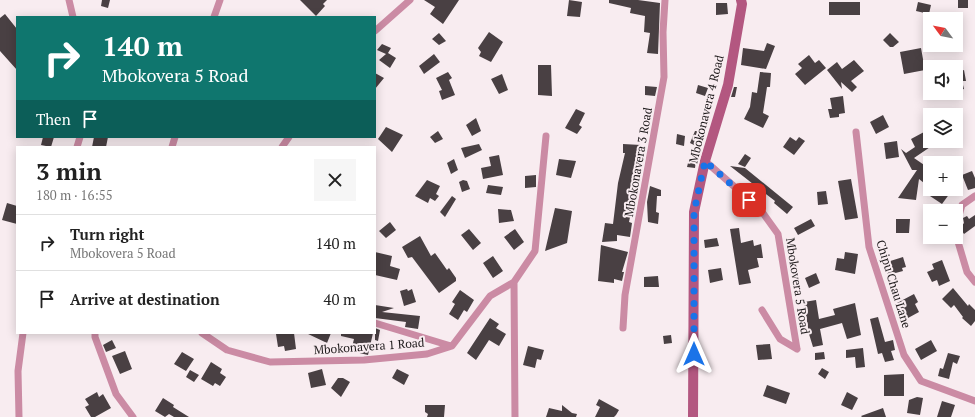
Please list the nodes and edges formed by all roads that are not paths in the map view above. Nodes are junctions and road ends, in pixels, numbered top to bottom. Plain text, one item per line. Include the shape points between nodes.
1 (69, 0) edge
2 (220, 0) edge
3 (410, 0) edge
4 (665, 0) edge
5 (741, 0) edge
6 (73, 16) edge
7 (214, 16) edge
8 (376, 30) edge
9 (856, 132) dead end
10 (546, 136) dead end
11 (705, 161) junction
12 (975, 196) edge
13 (963, 204) edge
14 (959, 244) edge
15 (514, 282) junction
16 (975, 282) edge
17 (762, 310) dead end
18 (376, 323) edge
19 (623, 328) dead end
20 (23, 334) edge
21 (95, 334) edge
22 (203, 334) edge
23 (452, 346) junction
24 (975, 401) edge
25 (19, 417) edge
26 (133, 417) edge
27 (514, 417) edge
28 (693, 417) edge

1 - 6 street
2 - 7 street
3 - 8 street
4 - 19 street, Mbokonavera 3 Road via 664,77 625,295
5 - 11 street, Mbokonavera 4 Road via 728,85
9 - 24 street, Chipu Chau Lane via 869,248 904,355 921,381
10 - 15 street via 534,251
11 - 17 street, Mbokovera 5 Road via 760,209 778,234 797,349 780,339
11 - 28 street, Mbokonavera 4 Road via 694,212
12 - 13 street
14 - 16 street via 967,272
15 - 23 street via 490,296
15 - 27 street
18 - 23 street
20 - 25 street via 18,371
21 - 26 street via 116,394
22 - 23 street, Mbokonavera 1 Road via 227,350 270,362 364,360 427,354

